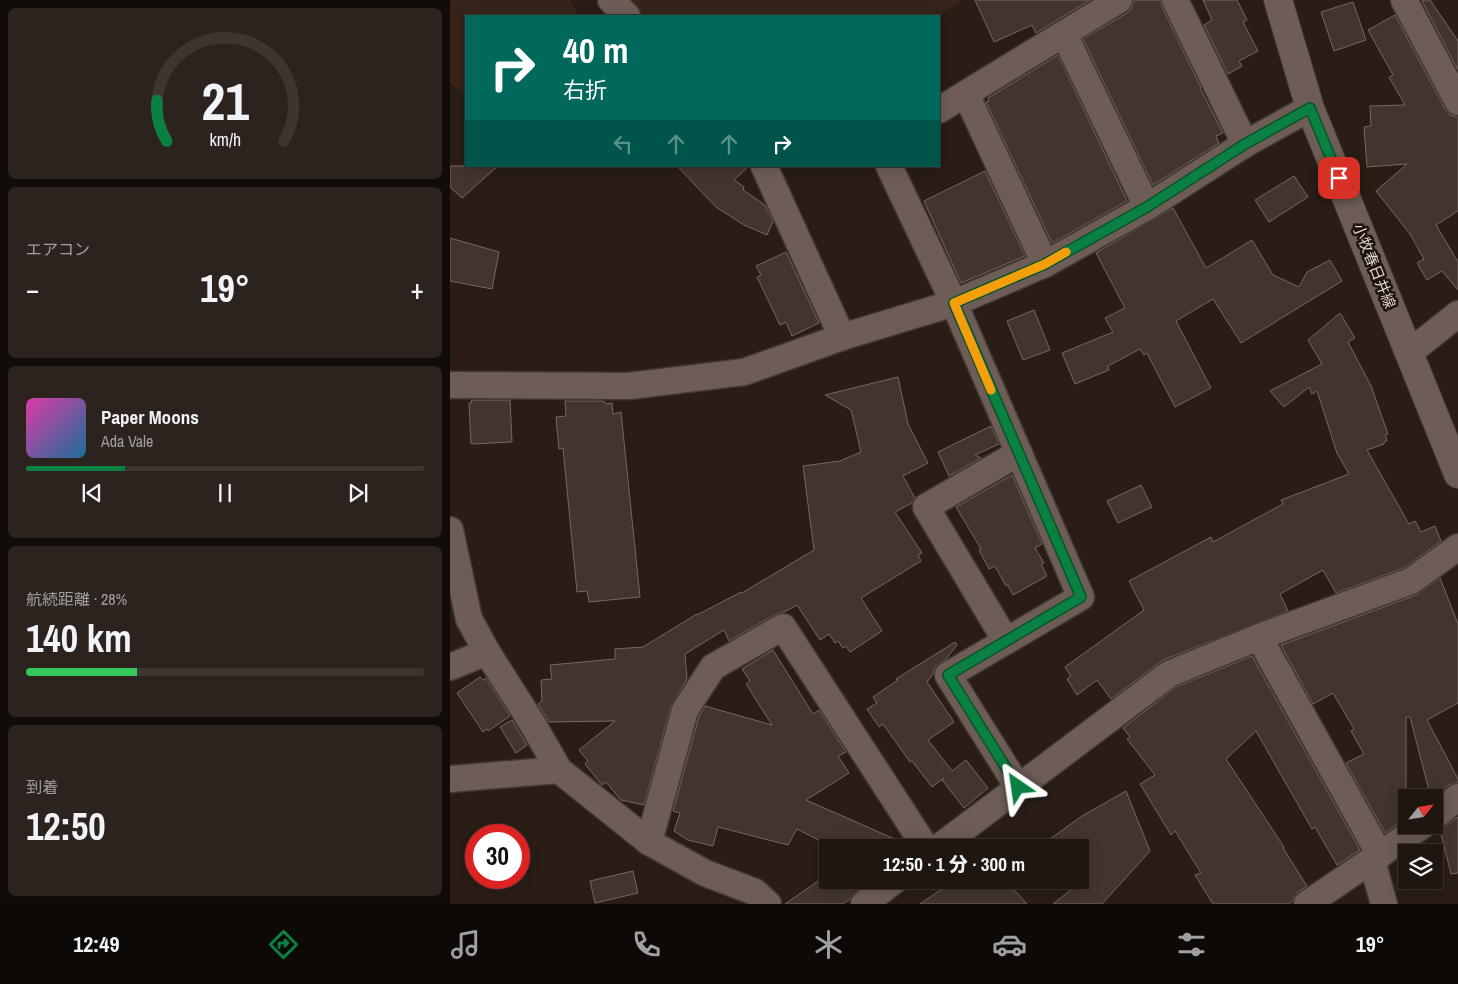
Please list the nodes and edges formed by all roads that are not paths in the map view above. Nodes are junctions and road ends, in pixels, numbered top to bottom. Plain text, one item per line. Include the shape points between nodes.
1 (611, 0) edge
2 (1119, 0) edge
3 (1175, 0) edge
4 (1278, 0) edge
5 (1404, 0) edge
6 (627, 15) edge
7 (1064, 34) junction
8 (966, 94) junction
9 (1458, 102) edge
10 (1310, 108) junction
11 (940, 109) edge
12 (1245, 144) junction
13 (764, 167) edge
14 (889, 167) edge
15 (1147, 207) junction
16 (1045, 264) junction
17 (954, 303) junction
18 (1458, 314) edge
19 (842, 337) junction
20 (1409, 353) junction
21 (450, 384) edge
22 (1019, 453) junction
23 (1458, 474) edge
24 (450, 530) edge
25 (1458, 546) edge
26 (1259, 637) junction
27 (1006, 641) junction
28 (487, 652) junction
29 (450, 667) edge
30 (559, 770) junction
31 (450, 779) edge
32 (1018, 787) junction
33 (1458, 797) edge
34 (1443, 810) edge
35 (1410, 834) edge
36 (920, 839) edge
37 (950, 839) edge
38 (649, 842) junction
39 (1376, 858) junction
40 (883, 889) edge
41 (768, 904) edge
42 (864, 904) edge
43 (1307, 904) edge
44 (1384, 904) edge

1 - 6 street
2 - 7 street
3 - 12 street
4 - 10 main road, 小牧春日井線
5 - 9 street
7 - 8 street
7 - 15 street
8 - 11 street
8 - 16 street
10 - 12 street
10 - 20 main road, 小牧春日井線
12 - 15 street
13 - 19 street
14 - 17 street
15 - 16 street
16 - 17 street
17 - 19 street
17 - 22 street
18 - 20 street
19 - 21 street via 744,372 628,386
20 - 23 main road, 小牧春日井線
22 - 27 street via 1081,597
22 - 27 street via 926,507
24 - 28 street via 469,618
25 - 26 street via 1411,581
26 - 32 street via 1169,674
26 - 39 street
27 - 32 street via 948,675
28 - 29 street
28 - 30 street
30 - 31 street
30 - 38 street
32 - 37 street
33 - 34 street
35 - 39 street
36 - 38 street via 783,627 713,668 685,710
38 - 41 street via 705,873 755,892
39 - 43 street
39 - 44 street
40 - 42 street

